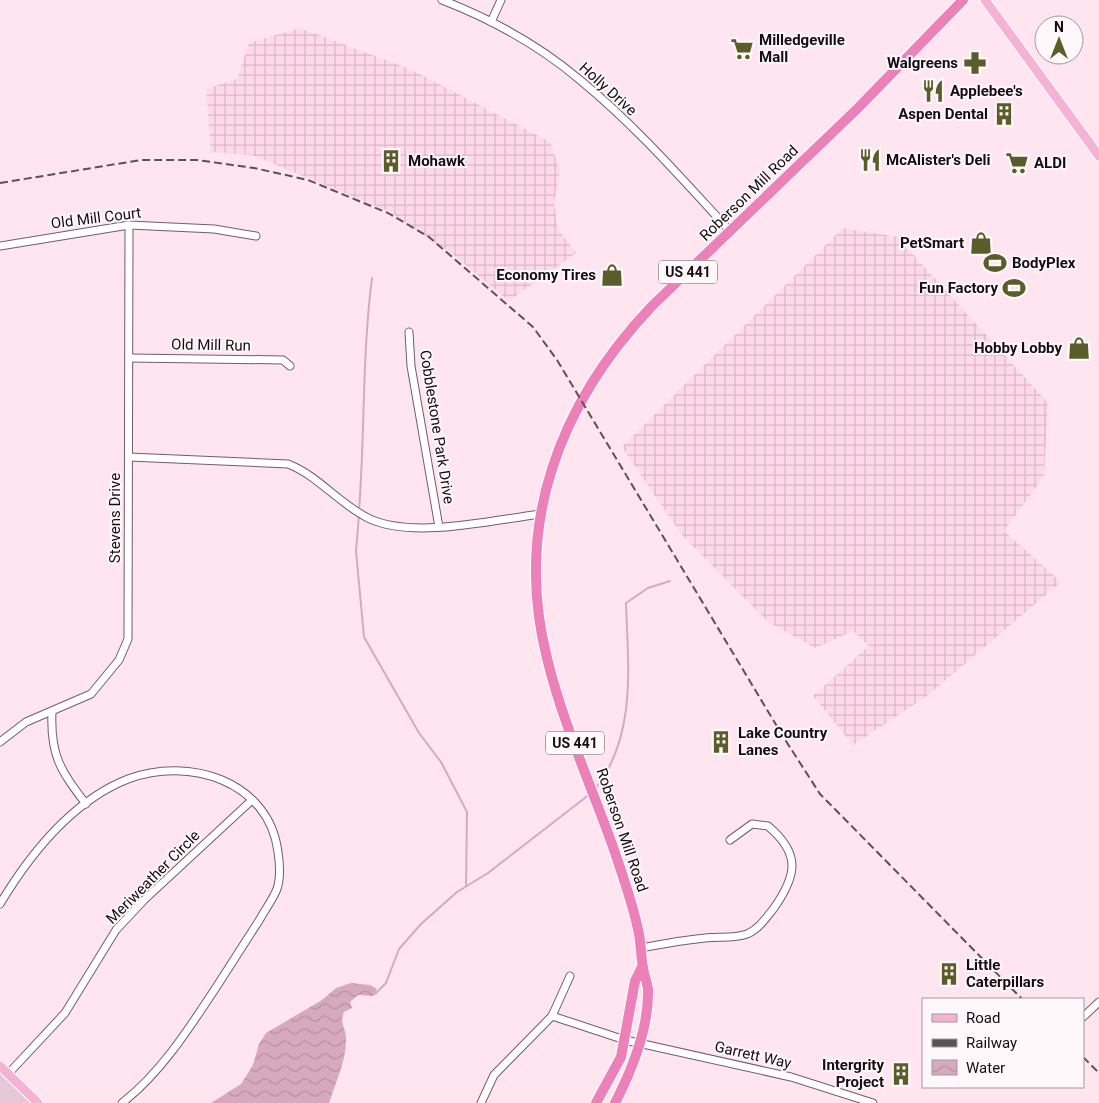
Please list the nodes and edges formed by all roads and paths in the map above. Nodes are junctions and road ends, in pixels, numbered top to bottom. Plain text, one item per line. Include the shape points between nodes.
1 (442, 0) edge
2 (501, 0) edge
3 (955, 0) edge
4 (962, 0) edge
5 (985, 0) edge
6 (948, 16) junction
7 (491, 22) junction
8 (1099, 156) edge
9 (129, 225) junction
10 (731, 232) junction
11 (256, 236) dead end
12 (0, 246) edge
13 (409, 332) dead end
14 (129, 358) junction
15 (290, 366) dead end
16 (128, 457) junction
17 (541, 514) junction
18 (439, 527) junction
19 (52, 712) junction
20 (0, 742) edge
21 (252, 800) junction
22 (86, 804) junction
23 (730, 840) dead end
24 (0, 904) edge
25 (641, 948) junction
26 (642, 967) junction
27 (570, 976) dead end
28 (1099, 1002) edge
29 (552, 1016) junction
30 (1084, 1016) edge
31 (625, 1040) junction
32 (639, 1043) junction
33 (0, 1066) edge
34 (8, 1074) junction
35 (38, 1103) edge
36 (122, 1103) edge
37 (481, 1103) edge
38 (596, 1103) edge
39 (615, 1103) edge
40 (873, 1103) edge

1 - 7 street, Holly Drive
2 - 7 street
3 - 6 highway, US 441
4 - 6 highway, Roberson Mill Road / US 441
5 - 8 main road
6 - 10 highway, Roberson Mill Road / US 441
7 - 10 street, Holly Drive via 579,79 674,171
9 - 11 street, Old Mill Court via 214,229
9 - 12 street, Old Mill Court
9 - 14 street, Stevens Drive
10 - 17 highway, Roberson Mill Road / US 441 via 641,318 599,371 565,431 548,475
13 - 18 street, Cobblestone Park Drive via 411,366
14 - 15 street, Old Mill Run via 283,360
14 - 16 street, Stevens Drive
16 - 18 street via 288,464 302,469 369,519 397,528
16 - 19 street, Stevens Drive via 128,639 119,660 91,694
17 - 18 street
17 - 25 highway, Roberson Mill Road / US 441 via 536,586 547,658 622,871
19 - 20 street, Stevens Drive via 26,722
19 - 22 street via 54,755
21 - 22 street via 235,785 208,774 182,770 147,773 126,780
21 - 34 street, Meriweather Circle via 116,930 65,1013
21 - 36 street via 265,812 276,837 280,871 277,890 179,1041 154,1072
22 - 24 street via 45,841 16,877
23 - 25 street via 752,824 768,826 789,852 791,881 765,920 754,930 737,937 703,938
25 - 26 highway, Roberson Mill Road / US 441
26 - 31 highway, Roberson Mill Road / US 441 via 635,981
26 - 32 highway, Roberson Mill Road / US 441 via 648,987
27 - 29 street
28 - 30 street
29 - 31 street, Garrett Way
29 - 37 street via 494,1075
31 - 32 street, Garrett Way
31 - 38 highway, Roberson Mill Road / US 441 via 621,1057
32 - 39 highway, Roberson Mill Road / US 441
32 - 40 street, Garrett Way via 792,1077
33 - 34 main road
34 - 35 main road

